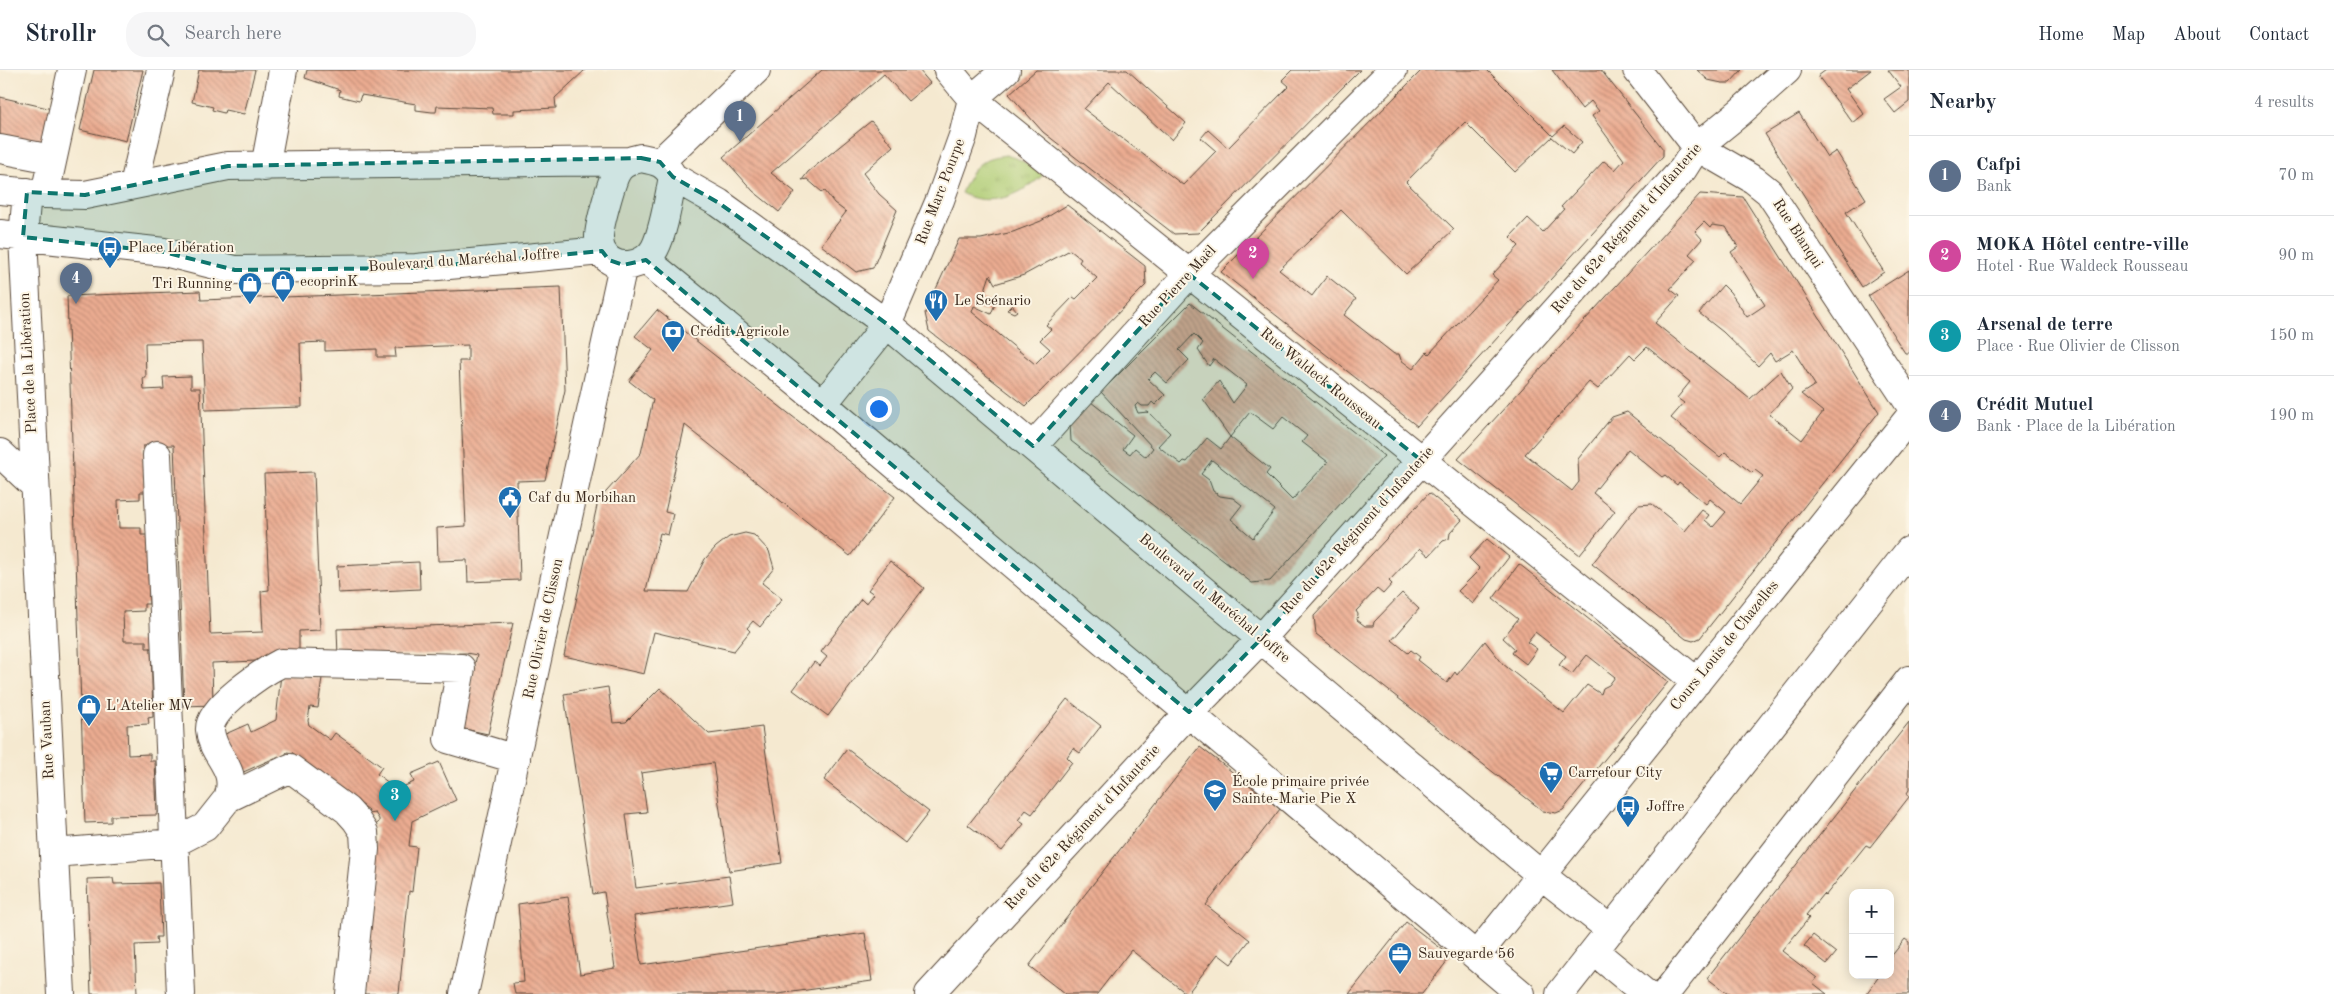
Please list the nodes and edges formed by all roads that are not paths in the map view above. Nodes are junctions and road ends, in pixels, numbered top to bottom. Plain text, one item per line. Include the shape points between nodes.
1 (72, 70) edge
2 (161, 70) edge
3 (283, 70) edge
4 (756, 70) edge
5 (948, 70) edge
6 (1006, 70) edge
7 (1394, 70) edge
8 (1638, 70) edge
9 (1787, 70) edge
10 (972, 100) junction
11 (1697, 147) junction
12 (0, 148) edge
13 (52, 159) junction
14 (629, 160) junction
15 (265, 167) junction
16 (667, 170) junction
17 (134, 186) junction
18 (0, 190) edge
19 (36, 193) junction
20 (12, 235) edge
21 (624, 258) junction
22 (1190, 274) junction
23 (887, 324) junction
24 (1909, 403) edge
25 (823, 404) junction
26 (1909, 418) edge
27 (1033, 446) junction
28 (0, 453) edge
29 (157, 454) dead end
30 (1422, 461) junction
31 (35, 486) junction
32 (1906, 559) edge
33 (1261, 639) junction
34 (1909, 680) edge
35 (1697, 682) junction
36 (1190, 712) junction
37 (516, 759) junction
38 (228, 798) junction
39 (174, 843) junction
40 (54, 853) junction
41 (1542, 875) junction
42 (1611, 930) junction
43 (1594, 951) junction
44 (1476, 956) junction
45 (1641, 990) edge
46 (61, 994) edge
47 (181, 994) edge
48 (350, 994) edge
49 (464, 994) edge
50 (929, 994) edge
51 (1521, 994) edge
52 (1560, 994) edge
53 (1665, 994) edge

1 - 13 street, Place de la Libération
2 - 17 street
3 - 15 street
4 - 16 street
5 - 10 street, Rue Waldeck Rousseau
6 - 10 street
7 - 22 street, Rue Pierre Maël
8 - 11 street, Rue Blanqui
9 - 11 street, Rue du 62e Régiment d'Infanterie
10 - 22 street, Rue Waldeck Rousseau
10 - 23 street, Rue Marc Pourpe via 940,200
11 - 24 street, Rue Blanqui via 1770,192
11 - 30 street, Rue du 62e Régiment d'Infanterie via 1683,169
12 - 13 street
13 - 19 street, Place de la Libération
14 - 15 street
14 - 16 street via 641,158
14 - 21 street via 615,176 599,237
15 - 17 street via 228,166
16 - 21 street via 656,248
16 - 23 street, Boulevard du Maréchal Joffre via 719,203
17 - 19 street via 85,195
18 - 19 street
19 - 20 street, Place de la Libération
20 - 21 street, Boulevard du Maréchal Joffre via 164,252 235,270 416,268
20 - 31 street, Place de la Libération
21 - 25 street
21 - 37 street, Rue Olivier de Clisson
22 - 27 street, Rue Pierre Maël
22 - 30 street, Rue Waldeck Rousseau
23 - 25 street
23 - 27 street, Boulevard du Maréchal Joffre
25 - 36 street
26 - 35 street, Cours Louis de Chazelles
27 - 33 street, Boulevard du Maréchal Joffre
28 - 31 street
29 - 39 street
30 - 33 street, Rue du 62e Régiment d'Infanterie
30 - 35 street, Rue Waldeck Rousseau
31 - 40 street, Rue Vauban
32 - 42 street
33 - 36 street, Rue du 62e Régiment d'Infanterie
33 - 41 street, Boulevard du Maréchal Joffre
34 - 53 street
35 - 41 street, Cours Louis de Chazelles
36 - 44 street
36 - 50 street, Rue du 62e Régiment d'Infanterie
37 - 38 street via 448,740 461,668 281,663 255,678 216,712 211,721 212,738 231,776
37 - 49 street, Rue Olivier de Clisson
38 - 39 street via 205,827
38 - 48 street via 290,768 347,810 364,832
39 - 40 street
39 - 47 street
40 - 46 street, Rue Vauban
41 - 42 street
41 - 44 street, Cours Louis de Chazelles
42 - 43 street
43 - 45 street
43 - 52 street
44 - 51 street

